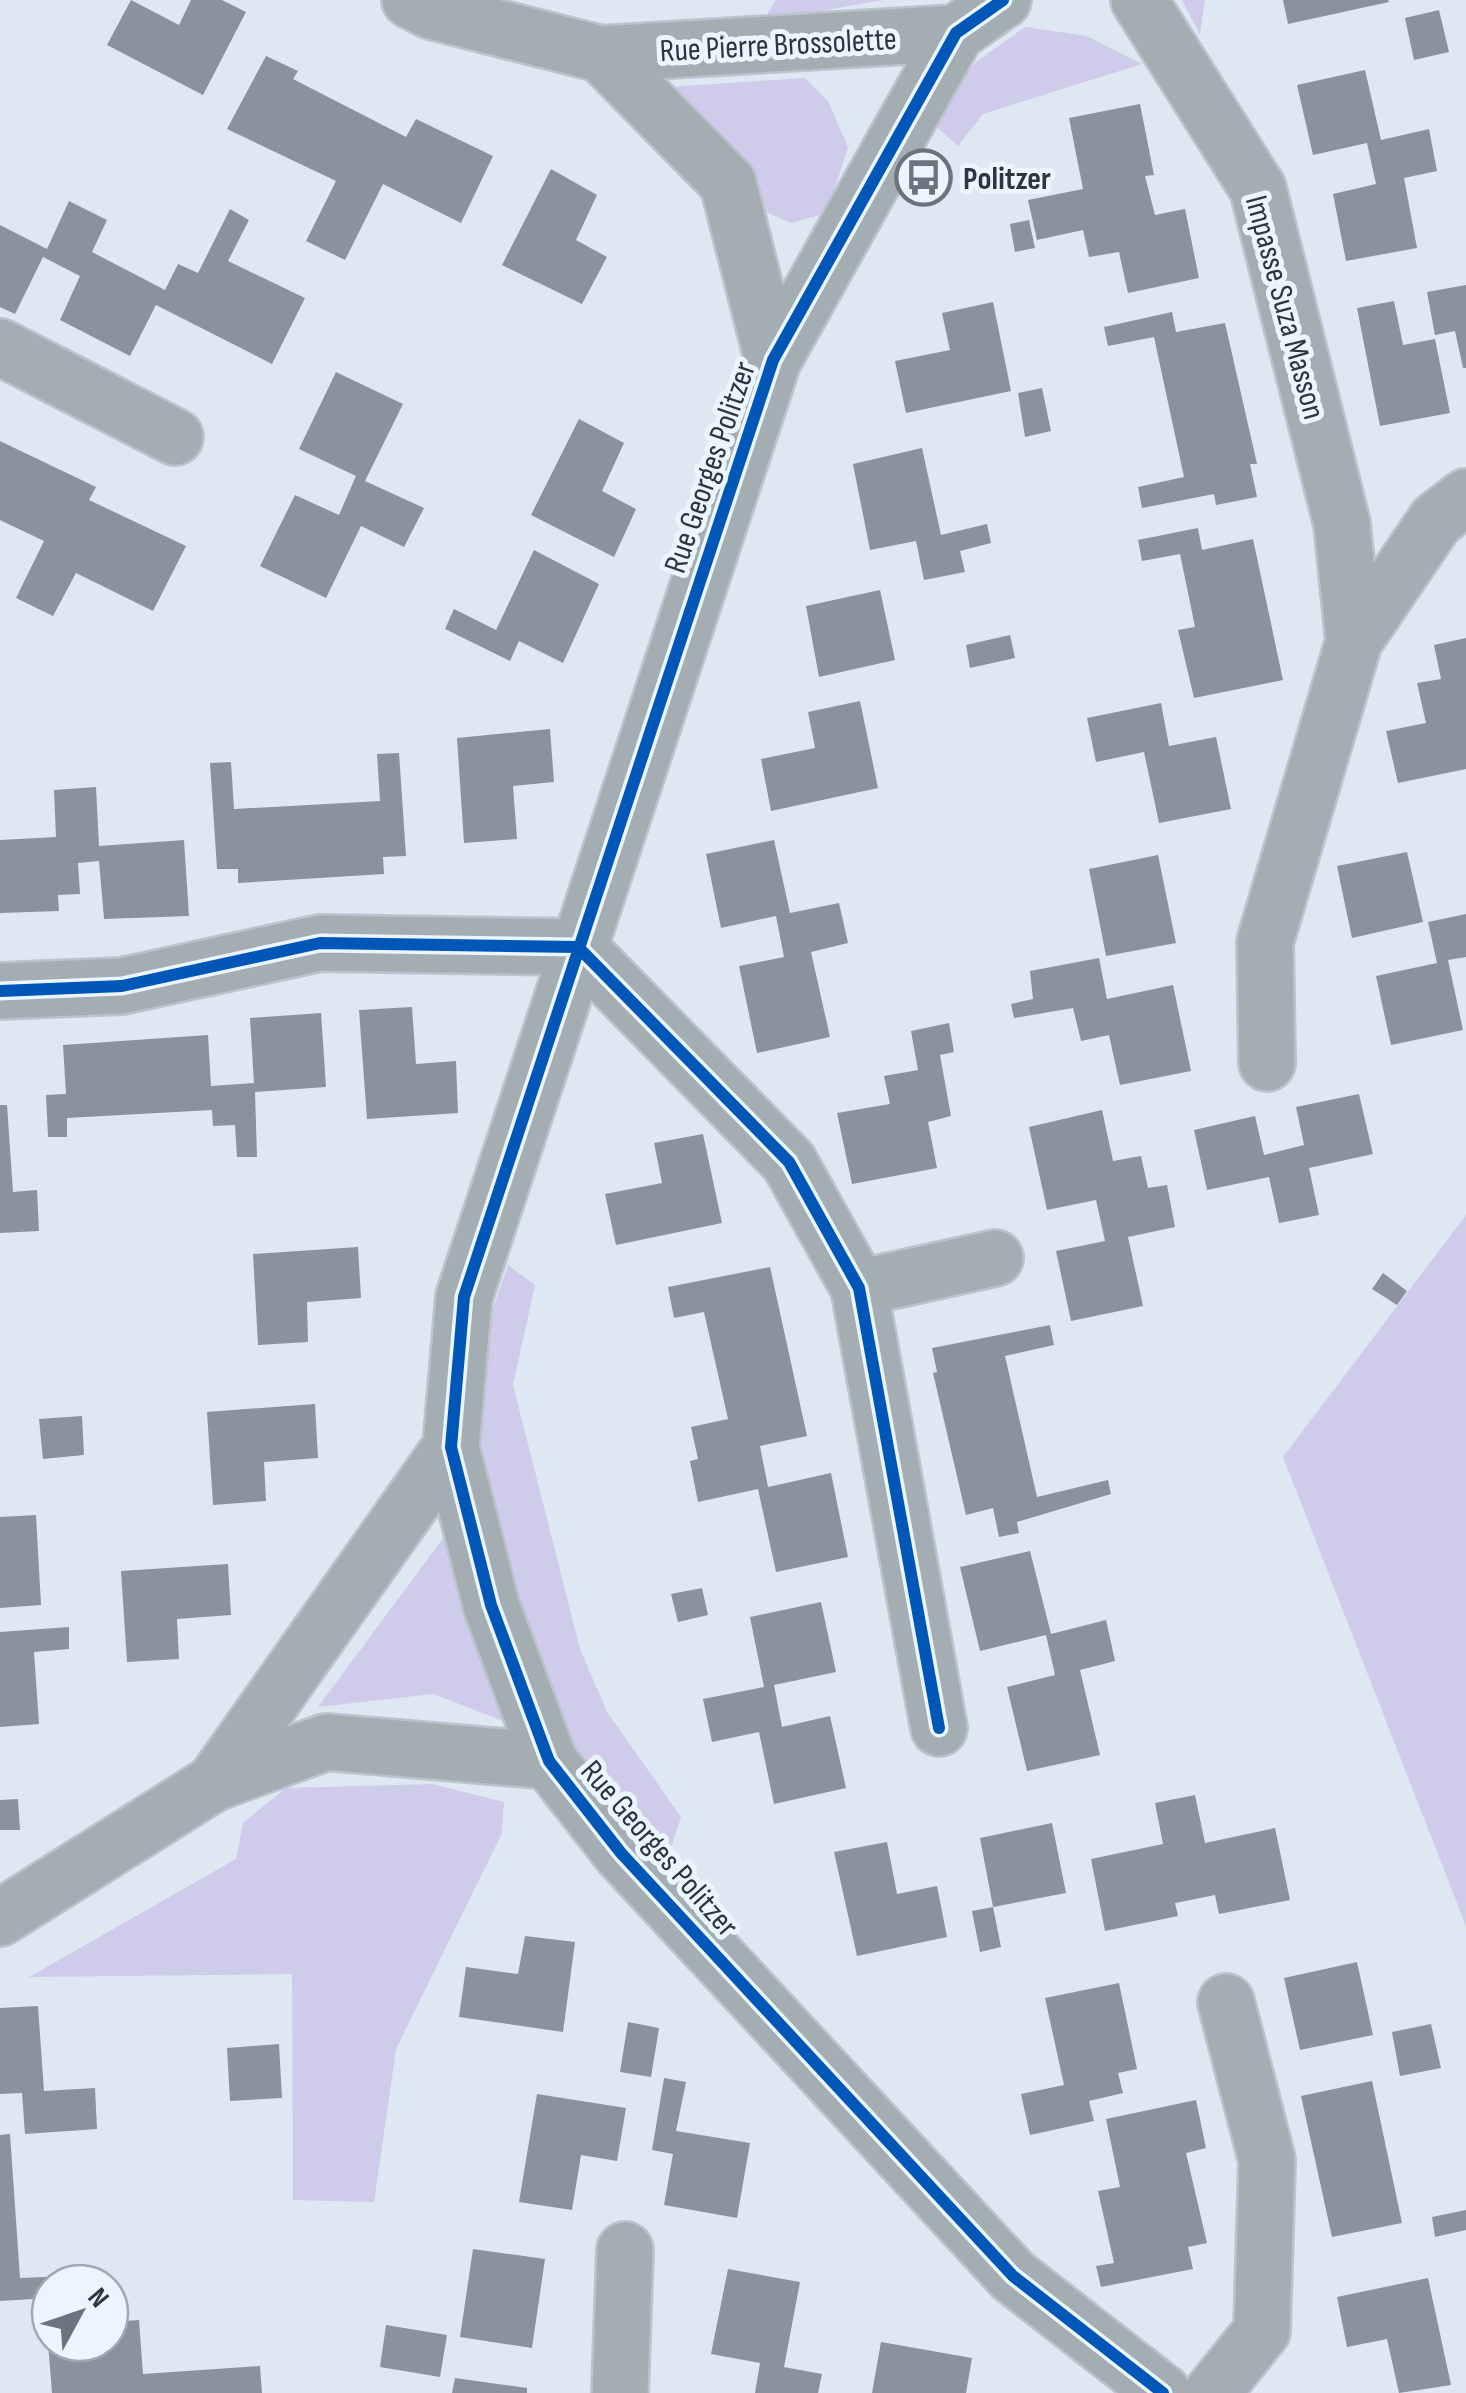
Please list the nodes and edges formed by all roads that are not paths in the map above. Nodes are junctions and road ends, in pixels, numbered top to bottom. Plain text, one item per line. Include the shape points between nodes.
1 (410, 0) edge
2 (1003, 0) edge
3 (1139, 0) edge
4 (956, 33) junction
5 (600, 54) junction
6 (0, 347) edge
7 (772, 360) junction
8 (176, 436) dead end
9 (1451, 509) edge
10 (1342, 524) junction
11 (1354, 642) junction
12 (578, 947) junction
13 (0, 991) edge
14 (1267, 1063) dead end
15 (995, 1258) dead end
16 (859, 1288) junction
17 (450, 1447) junction
18 (939, 1728) dead end
19 (550, 1761) junction
20 (214, 1783) junction
21 (0, 1918) edge
22 (1226, 2002) dead end
23 (625, 2250) dead end
24 (620, 2393) edge
25 (1163, 2393) edge
26 (1212, 2393) edge

1 - 5 street, Rue Pierre Brossolette
2 - 4 street
3 - 10 street, Impasse Suza Masson via 1258,189
4 - 5 street, Rue Pierre Brossolette
4 - 7 street, Rue Georges Politzer
5 - 7 street, Rue Pierre Brossolette via 728,183
6 - 8 street
7 - 12 street, Rue Georges Politzer
9 - 10 street, Impasse Suza Masson
9 - 11 street, Impasse Suza Masson
10 - 11 street, Impasse Suza Masson
11 - 14 street, Impasse Suza Masson via 1265,942
12 - 13 street via 320,943 122,986
12 - 16 street via 788,1162
12 - 17 street, Rue Georges Politzer via 464,1297
15 - 16 street
16 - 18 street
17 - 19 street, Rue Georges Politzer via 491,1605
17 - 20 street
19 - 20 street via 326,1742
19 - 25 street, Rue Georges Politzer via 622,1853 1013,2276
20 - 21 street
22 - 26 street via 1268,2160 1262,2331
23 - 24 street

